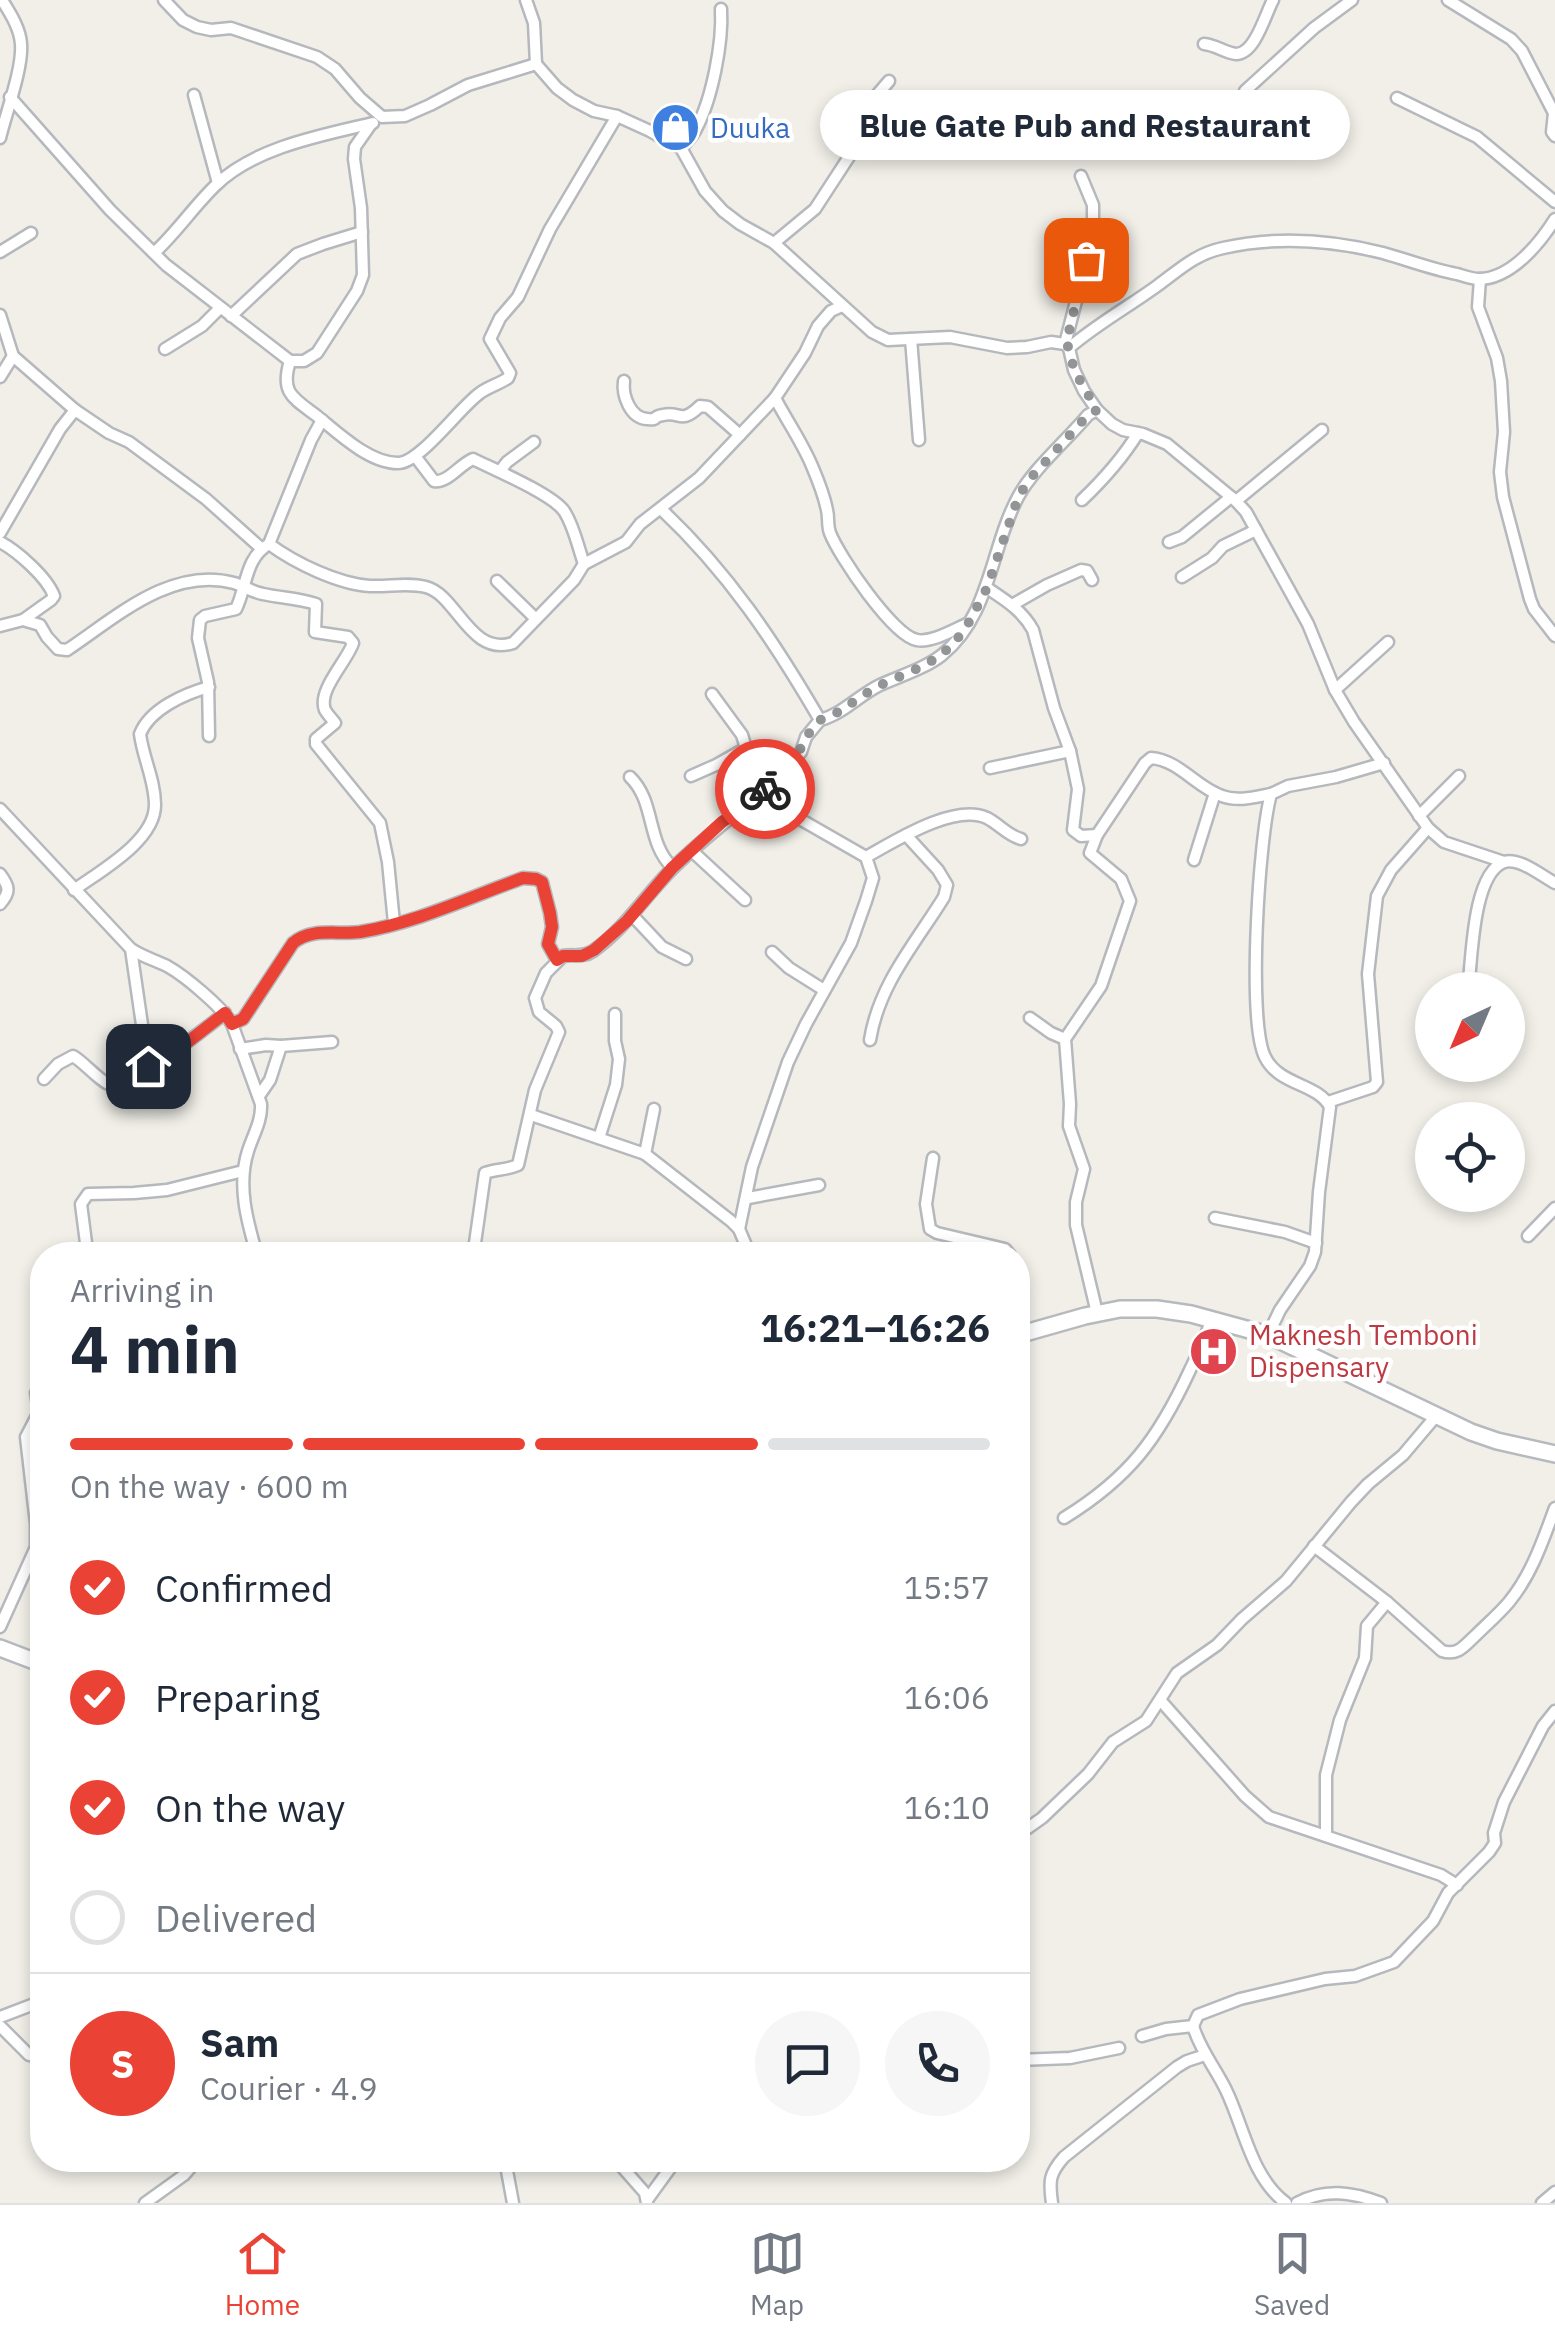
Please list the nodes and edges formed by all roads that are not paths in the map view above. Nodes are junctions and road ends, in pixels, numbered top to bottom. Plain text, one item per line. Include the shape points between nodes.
1 (2, 0) edge
2 (164, 0) edge
3 (526, 0) edge
4 (1273, 0) edge
5 (1352, 0) edge
6 (1448, 0) edge
7 (721, 9) dead end
8 (1204, 44) dead end
9 (536, 64) junction
10 (889, 81) dead end
11 (1245, 91) dead end
12 (194, 95) dead end
13 (10, 97) junction
14 (1396, 98) dead end
15 (1554, 114) edge
16 (617, 116) junction
17 (382, 117) junction
18 (370, 124) junction
19 (1555, 136) edge
20 (0, 138) edge
21 (681, 148) junction
22 (1081, 176) dead end
23 (218, 183) junction
24 (1555, 202) edge
25 (1555, 219) edge
26 (362, 232) junction
27 (31, 233) dead end
28 (774, 242) junction
29 (0, 252) edge
30 (154, 253) junction
31 (1480, 279) junction
32 (842, 306) junction
33 (220, 308) junction
34 (0, 315) edge
35 (231, 316) junction
36 (911, 340) junction
37 (1067, 346) junction
38 (165, 349) dead end
39 (13, 356) junction
40 (290, 360) junction
41 (0, 376) edge
42 (624, 381) dead end
43 (775, 398) junction
44 (75, 410) junction
45 (1097, 410) junction
46 (322, 420) junction
47 (1322, 430) dead end
48 (1138, 432) junction
49 (740, 435) junction
50 (919, 440) dead end
51 (534, 442) dead end
52 (415, 456) junction
53 (500, 471) junction
54 (1233, 499) junction
55 (1082, 500) dead end
56 (661, 509) junction
57 (1256, 530) junction
58 (0, 533) edge
59 (0, 542) edge
60 (1169, 542) dead end
61 (265, 546) junction
62 (584, 564) junction
63 (1182, 577) dead end
64 (1092, 580) dead end
65 (498, 581) dead end
66 (243, 587) junction
67 (987, 588) junction
68 (1012, 604) junction
69 (535, 618) junction
70 (23, 620) junction
71 (968, 624) junction
72 (0, 626) edge
73 (1555, 636) edge
74 (1388, 642) dead end
75 (209, 687) junction
76 (1335, 690) junction
77 (712, 694) dead end
78 (826, 718) junction
79 (209, 736) dead end
80 (746, 748) junction
81 (1070, 751) junction
82 (1384, 764) junction
83 (990, 768) dead end
84 (691, 776) dead end
85 (1460, 776) dead end
86 (630, 778) dead end
87 (776, 778) junction
88 (1215, 793) junction
89 (1271, 794) junction
90 (0, 808) edge
91 (1419, 816) junction
92 (1428, 828) junction
93 (906, 835) junction
94 (1097, 835) junction
95 (1021, 839) dead end
96 (692, 850) junction
97 (866, 857) junction
98 (1194, 860) dead end
99 (1504, 862) junction
100 (672, 868) junction
101 (0, 874) edge
102 (1555, 883) edge
103 (74, 890) junction
104 (745, 900) dead end
105 (0, 904) edge
106 (632, 915) junction
107 (394, 923) junction
108 (131, 949) junction
109 (772, 952) dead end
110 (686, 959) dead end
111 (557, 960) junction
112 (1470, 972) edge
113 (824, 990) junction
114 (225, 1013) junction
115 (615, 1014) dead end
116 (1030, 1018) dead end
117 (232, 1024) junction
118 (1065, 1039) junction
119 (870, 1040) dead end
120 (332, 1042) dead end
121 (281, 1046) junction
122 (240, 1049) junction
123 (148, 1066) junction
124 (44, 1079) dead end
125 (259, 1096) junction
126 (1328, 1102) junction
127 (654, 1110) dead end
128 (531, 1115) junction
129 (598, 1138) junction
130 (644, 1154) junction
131 (933, 1158) dead end
132 (243, 1171) junction
133 (819, 1185) dead end
134 (748, 1198) junction
135 (1555, 1208) edge
136 (1214, 1218) dead end
137 (740, 1229) junction
138 (1528, 1236) dead end
139 (86, 1242) edge
140 (252, 1242) edge
141 (475, 1242) edge
142 (745, 1242) edge
143 (974, 1242) edge
144 (1316, 1243) junction
145 (1096, 1314) junction
146 (1211, 1319) junction
147 (1030, 1332) edge
148 (1268, 1334) junction
149 (1436, 1416) junction
150 (30, 1429) edge
151 (1555, 1454) edge
152 (30, 1472) edge
153 (1555, 1508) edge
154 (1064, 1518) dead end
155 (1314, 1546) junction
156 (30, 1560) edge
157 (1387, 1602) junction
158 (0, 1627) edge
159 (0, 1648) edge
160 (30, 1659) edge
161 (1161, 1701) junction
162 (1555, 1711) edge
163 (1030, 1826) edge
164 (1326, 1836) junction
165 (1458, 1885) junction
166 (30, 2006) edge
167 (0, 2017) edge
168 (0, 2026) edge
169 (1193, 2026) junction
170 (1142, 2036) dead end
171 (1119, 2048) dead end
172 (30, 2055) edge
173 (1205, 2055) junction
174 (1030, 2060) edge
175 (187, 2172) edge
176 (507, 2172) edge
177 (627, 2172) edge
178 (668, 2172) edge
179 (1555, 2192) edge
180 (647, 2202) edge
181 (145, 2203) edge
182 (513, 2203) edge
183 (1052, 2203) edge
184 (1286, 2203) edge
185 (1297, 2203) edge
186 (1380, 2203) edge
187 (1542, 2203) edge

1 - 13 street via 21,44
2 - 17 street via 197,27 231,28 316,56
3 - 9 street
4 - 8 street via 1243,54
5 - 11 street
6 - 15 street via 1511,39
7 - 21 street via 704,109
9 - 16 street via 572,100
9 - 17 street via 468,85 406,116
10 - 28 street via 815,208
12 - 23 street
13 - 20 street
13 - 30 street
14 - 24 street via 1477,136
15 - 19 street
16 - 21 street
16 - 52 street via 550,228 518,297 493,329 490,339 508,378 482,392
17 - 18 street
18 - 23 street via 265,154
18 - 26 street via 354,159
21 - 28 street via 723,210
22 - 37 street via 1094,205 1092,235
23 - 30 street
25 - 31 street via 1526,256
26 - 35 street via 297,254
26 - 40 street via 357,291 317,353
27 - 29 street
28 - 32 street
30 - 33 street
31 - 37 street via 1332,242 1236,245 1200,254
31 - 73 street via 1478,307 1502,381 1503,497 1530,599
32 - 36 street via 881,338
32 - 43 street via 818,326
33 - 35 street
33 - 38 street
34 - 39 street
35 - 40 street
36 - 37 street
36 - 50 street
37 - 45 street
39 - 41 street
39 - 44 street
40 - 46 street via 288,391
42 - 49 street via 622,391 640,418 686,416 700,406
43 - 49 street
43 - 71 street via 818,480 836,546 887,616 918,640
44 - 58 street
44 - 61 street via 160,464
45 - 48 street via 1123,430
45 - 67 street via 1028,481
46 - 52 street via 384,461 402,464
46 - 61 street
47 - 54 street
48 - 54 street via 1173,448
48 - 55 street
49 - 56 street
51 - 53 street
52 - 53 street via 439,482 472,459
53 - 62 street via 563,510
54 - 57 street
54 - 60 street
56 - 62 street via 626,542
56 - 78 street via 750,608
57 - 63 street
57 - 76 street via 1308,624
59 - 70 street via 54,596
61 - 66 street
61 - 69 street via 360,585 428,587 483,639 504,646
62 - 69 street
64 - 68 street via 1081,570
65 - 69 street
66 - 70 street via 176,583 67,650 58,649 40,624
66 - 75 street via 236,609 200,620
66 - 107 street via 313,603 315,632 352,640 325,701 335,723 315,743 380,823
67 - 68 street
67 - 71 street
68 - 81 street via 1033,630
70 - 72 street
71 - 78 street via 940,656
74 - 76 street
75 - 79 street
75 - 103 street via 169,704 143,726 153,817 137,842
76 - 82 street
77 - 80 street
78 - 87 street
80 - 84 street
80 - 87 street
81 - 83 street
81 - 94 street via 1078,789 1073,830
82 - 89 street
82 - 91 street
85 - 91 street
86 - 100 street
87 - 96 street
87 - 97 street via 798,818
88 - 89 street
88 - 94 street via 1151,758
88 - 98 street
89 - 126 street via 1258,928 1261,1045 1276,1072
90 - 103 street
91 - 92 street
92 - 99 street via 1444,842
92 - 126 street via 1377,896 1368,974 1377,1082
93 - 95 street via 944,818 975,814
93 - 97 street
93 - 119 street via 947,885 882,994
94 - 118 street via 1091,855 1124,884 1130,908 1101,986
96 - 100 street
96 - 104 street
97 - 113 street via 873,878 866,901
99 - 102 street
99 - 112 street via 1482,893
100 - 106 street
101 - 105 street via 9,886
103 - 108 street
106 - 110 street via 662,947
106 - 111 street via 590,953
107 - 111 street via 536,879 548,901 548,944
107 - 117 street via 298,938 243,1019
108 - 114 street via 168,967
108 - 123 street
109 - 113 street
111 - 128 street via 535,998 538,1012 558,1032
113 - 134 street via 779,1086
114 - 117 street
114 - 123 street
115 - 129 street via 620,1060
116 - 118 street
117 - 122 street
118 - 145 street via 1069,1126 1084,1169 1076,1224
120 - 121 street
121 - 122 street
121 - 125 street
122 - 125 street
123 - 124 street via 112,1085 73,1056
125 - 132 street via 260,1116
126 - 144 street
127 - 130 street
128 - 129 street
128 - 141 street via 518,1164 485,1173
129 - 130 street
130 - 137 street
131 - 143 street via 926,1204 930,1229
132 - 139 street via 167,1190 88,1194 81,1204
132 - 140 street
133 - 134 street
134 - 137 street
135 - 138 street
136 - 144 street
137 - 142 street
144 - 148 street via 1310,1266
145 - 146 street via 1140,1308
145 - 147 street
146 - 148 street
146 - 154 street via 1149,1445 1116,1481
148 - 149 street
149 - 151 street via 1497,1441
149 - 155 street
150 - 152 street
153 - 157 street via 1520,1587 1460,1651 1442,1650
155 - 157 street
155 - 161 street via 1286,1581 1177,1674
156 - 158 street
157 - 164 street via 1367,1626 1364,1658 1340,1720 1326,1775
159 - 160 street
161 - 163 street
161 - 164 street via 1262,1812
162 - 165 street via 1504,1802 1490,1852
164 - 165 street
165 - 169 street via 1394,1962 1240,1999 1198,2015
166 - 167 street
168 - 172 street
169 - 170 street
169 - 173 street
171 - 174 street
173 - 183 street via 1177,2067 1064,2157 1050,2182
173 - 184 street via 1262,2175
175 - 181 street
176 - 182 street
177 - 180 street
178 - 180 street
179 - 187 street
185 - 186 street via 1327,2192

